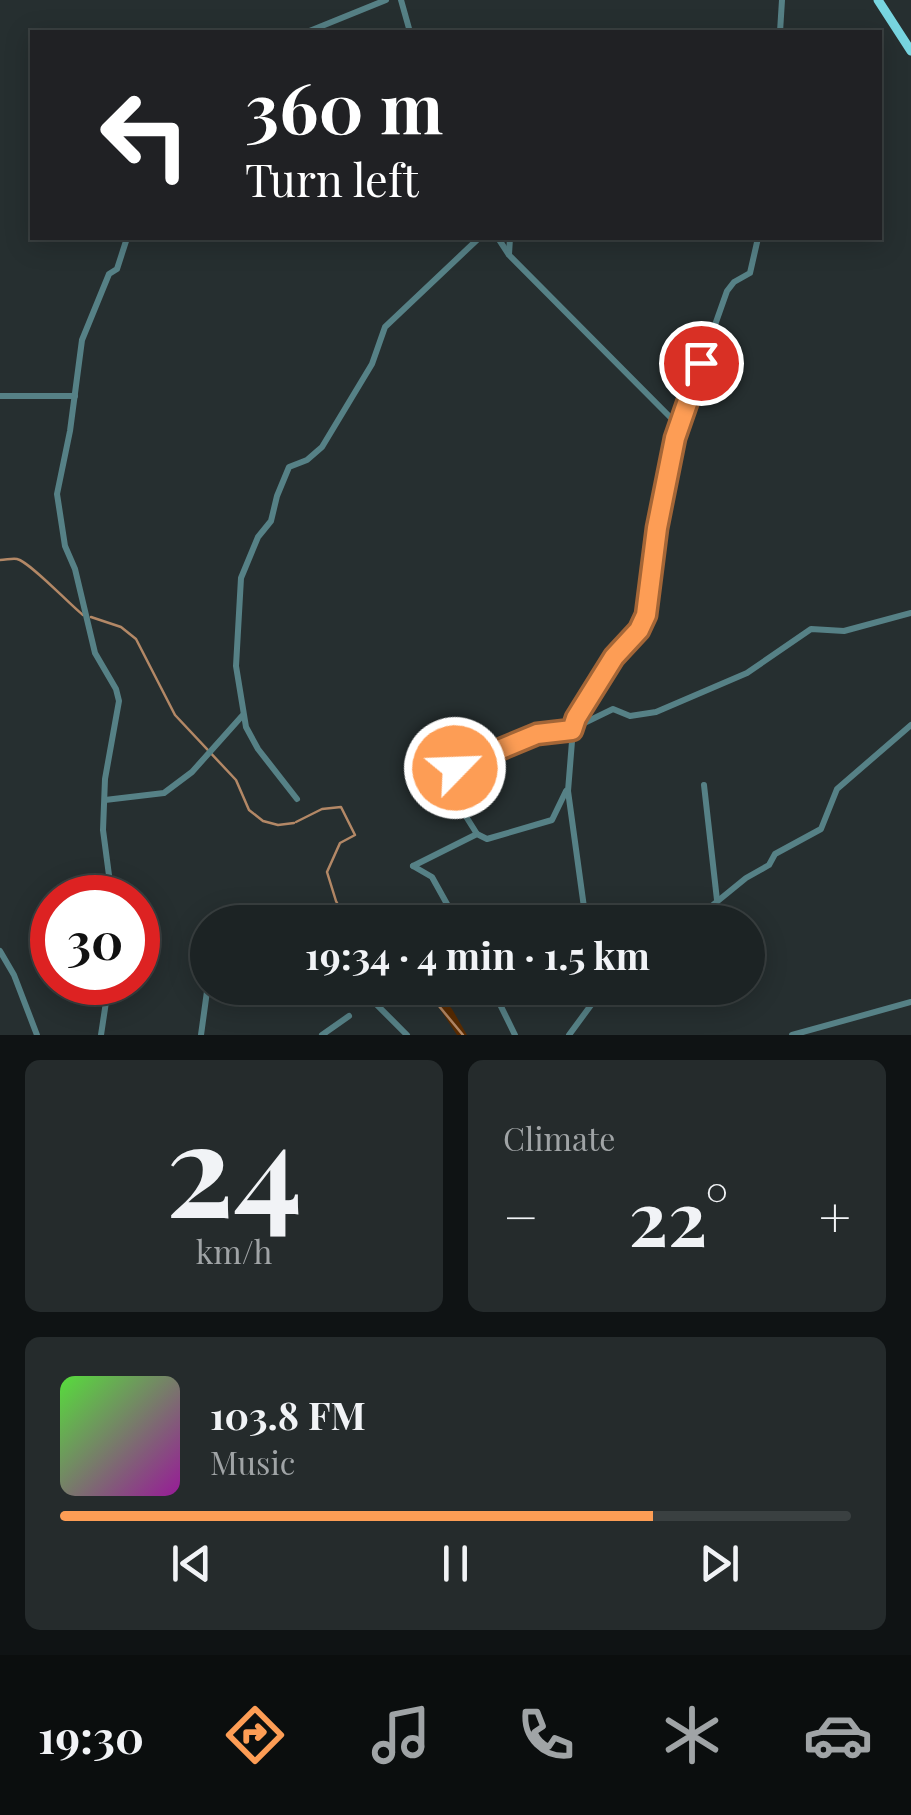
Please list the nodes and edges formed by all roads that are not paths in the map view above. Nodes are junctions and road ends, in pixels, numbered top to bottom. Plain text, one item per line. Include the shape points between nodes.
1 (386, 0) edge
2 (401, 0) edge
3 (782, 0) edge
4 (878, 0) edge
5 (313, 30) edge
6 (409, 30) edge
7 (780, 30) edge
8 (911, 51) edge
9 (127, 240) edge
10 (478, 240) edge
11 (499, 240) edge
12 (510, 240) edge
13 (758, 240) edge
14 (509, 255) junction
15 (0, 396) edge
16 (75, 396) junction
17 (680, 426) junction
18 (911, 614) edge
19 (242, 716) junction
20 (911, 726) edge
21 (572, 729) junction
22 (455, 768) dead end
23 (704, 785) dead end
24 (568, 787) junction
25 (450, 792) dead end
26 (297, 799) dead end
27 (105, 800) junction
28 (477, 834) junction
29 (108, 875) edge
30 (717, 902) junction
31 (448, 905) edge
32 (584, 905) edge
33 (713, 905) edge
34 (0, 951) edge
35 (911, 1002) edge
36 (106, 1005) edge
37 (205, 1005) edge
38 (377, 1005) edge
39 (500, 1005) edge
40 (590, 1005) edge
41 (349, 1016) dead end
42 (37, 1035) edge
43 (102, 1035) edge
44 (201, 1035) edge
45 (322, 1035) edge
46 (406, 1035) edge
47 (515, 1035) edge
48 (568, 1035) edge
49 (792, 1035) edge

1 - 5 street
2 - 6 street
3 - 7 street
4 - 8 main road
9 - 16 street via 82,340
10 - 19 street via 386,327 366,376 322,448 285,475 271,521 241,578 236,666
11 - 14 street
12 - 14 street
13 - 17 street via 750,273 727,290
14 - 17 street
15 - 16 street
16 - 27 street via 57,494 94,653 118,701
17 - 21 street via 646,615
18 - 21 street via 844,631 812,629 760,666 672,704 638,716 614,709
19 - 26 street
19 - 27 street via 192,772 160,795
20 - 30 street via 837,788 821,828 775,854
21 - 22 street via 537,734
21 - 24 street
23 - 30 street
24 - 28 street via 552,820 487,840
24 - 32 street
25 - 28 street
27 - 29 street
28 - 31 street via 413,866 432,876
30 - 33 street
34 - 42 street
35 - 49 street
36 - 43 street
37 - 44 street
38 - 46 street
39 - 47 street
40 - 48 street
41 - 45 street

